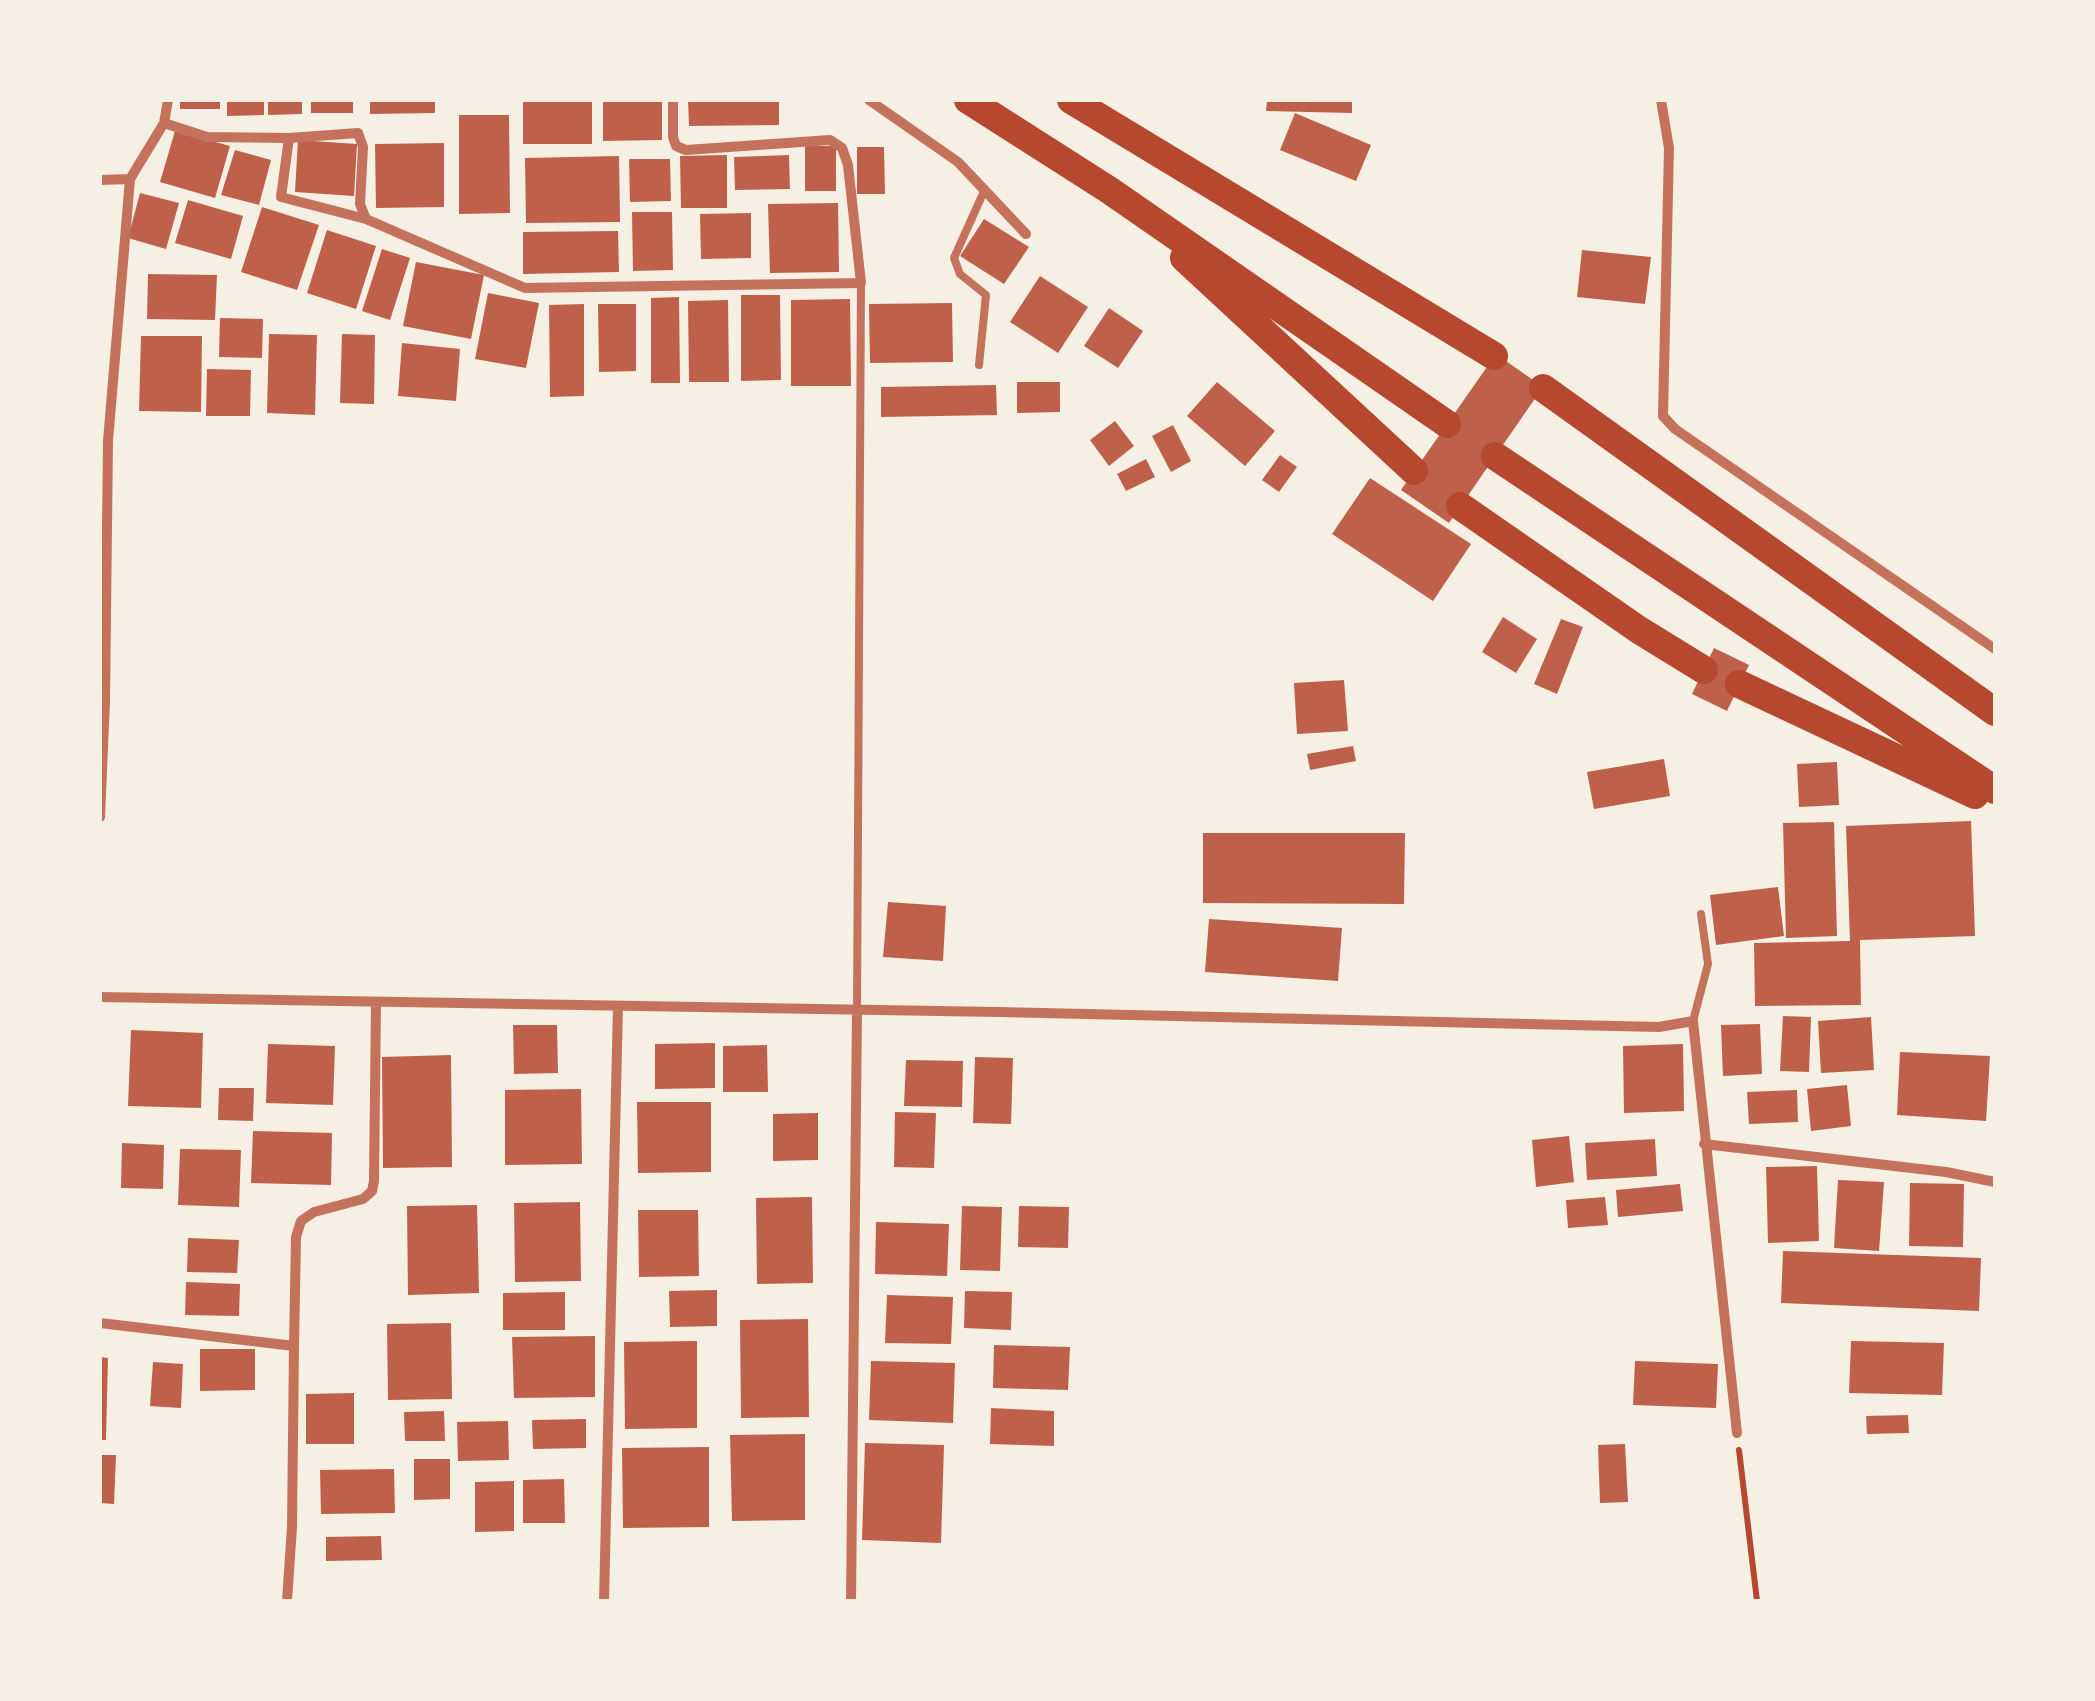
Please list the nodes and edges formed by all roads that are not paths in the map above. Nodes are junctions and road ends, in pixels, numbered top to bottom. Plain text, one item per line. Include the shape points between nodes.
1 (168, 100) edge
2 (674, 100) edge
3 (870, 100) edge
4 (968, 100) edge
5 (1071, 100) edge
6 (1662, 100) edge
7 (164, 124) junction
8 (289, 138) junction
9 (130, 179) junction
10 (100, 180) edge
11 (985, 190) junction
12 (1109, 190) junction
13 (366, 218) junction
14 (1026, 234) dead end
15 (861, 283) junction
16 (1494, 356) dead end
17 (979, 364) dead end
18 (1543, 388) dead end
19 (1446, 424) dead end
20 (104, 441) edge
21 (1495, 456) dead end
22 (1414, 472) dead end
23 (1460, 506) dead end
24 (1995, 649) edge
25 (1704, 670) dead end
26 (1739, 684) dead end
27 (102, 701) edge
28 (1995, 712) edge
29 (1995, 790) edge
30 (1995, 804) edge
31 (100, 816) edge
32 (1702, 914) dead end
33 (100, 998) edge
34 (376, 1002) junction
35 (618, 1006) junction
36 (857, 1010) junction
37 (1693, 1021) junction
38 (1704, 1144) junction
39 (1995, 1182) edge
40 (100, 1323) edge
41 (294, 1346) junction
42 (1737, 1434) road end
43 (287, 1601) edge
44 (604, 1601) edge
45 (850, 1601) edge

1 - 7 street
2 - 15 street via 673,137 686,150 830,140 842,148
3 - 11 street via 958,162
4 - 12 highway
5 - 16 highway
6 - 24 street via 1669,148 1663,416
7 - 8 street via 206,137
7 - 9 street
8 - 13 street via 281,197
8 - 13 street via 358,132
9 - 10 street
9 - 20 street
11 - 14 street
11 - 17 lane via 954,258 960,274 986,296
12 - 19 highway
12 - 22 highway
13 - 15 street via 525,288
15 - 36 lane
18 - 28 highway
20 - 27 street
21 - 29 highway
23 - 25 highway
26 - 30 highway
27 - 31 street
32 - 37 lane via 1708,964
33 - 34 street
34 - 35 street
34 - 41 street via 372,1191 301,1221
35 - 36 street
35 - 44 street
36 - 37 street via 1640,1026
36 - 45 street
37 - 38 street
38 - 39 street
38 - 42 street
40 - 41 street
41 - 43 street

